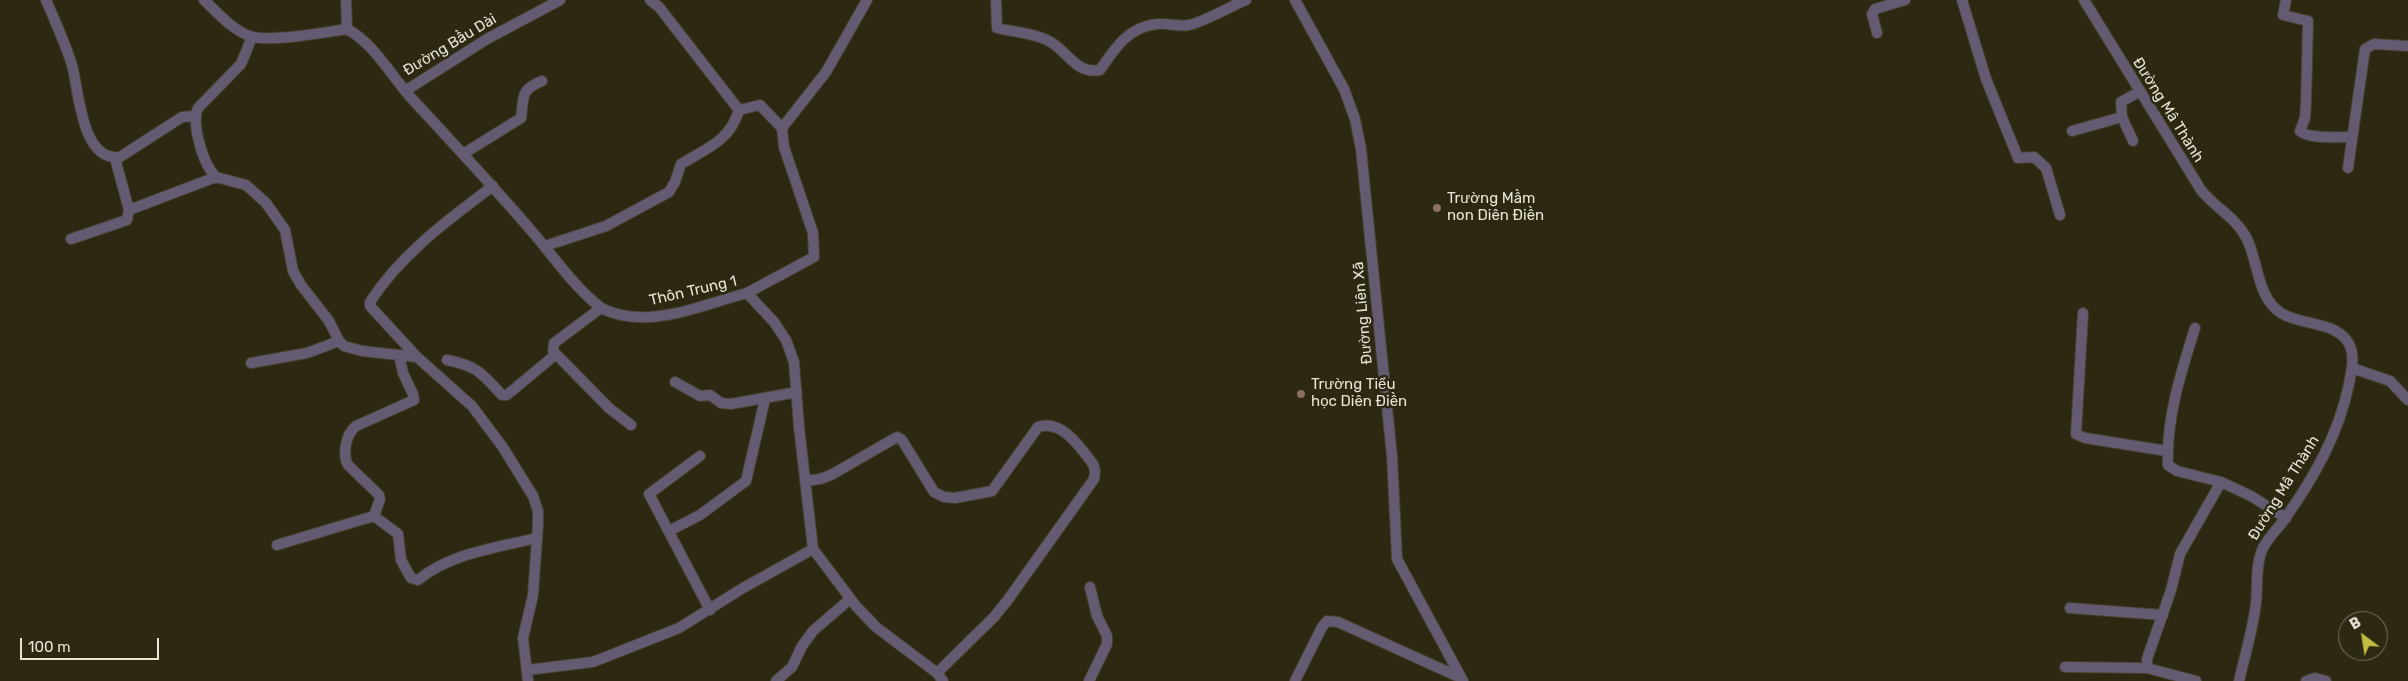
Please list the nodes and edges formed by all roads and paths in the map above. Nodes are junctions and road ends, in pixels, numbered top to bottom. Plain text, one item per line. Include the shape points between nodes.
1 (46, 0) edge
2 (204, 0) edge
3 (346, 0) edge
4 (560, 0) edge
5 (650, 0) edge
6 (867, 0) edge
7 (996, 0) edge
8 (1246, 0) edge
9 (1295, 0) edge
10 (1905, 0) edge
11 (1962, 0) edge
12 (2084, 0) edge
13 (2286, 0) edge
14 (347, 29) junction
15 (1877, 34) dead end
16 (252, 37) junction
17 (2408, 46) edge
18 (542, 81) dead end
19 (404, 91) junction
20 (2139, 92) junction
21 (739, 110) junction
22 (194, 116) junction
23 (2122, 117) junction
24 (782, 128) junction
25 (2072, 131) dead end
26 (2351, 137) junction
27 (2133, 141) dead end
28 (463, 154) junction
29 (115, 158) junction
30 (2348, 168) dead end
31 (216, 177) junction
32 (493, 186) junction
33 (128, 210) junction
34 (2060, 215) dead end
35 (71, 238) dead end
36 (544, 246) junction
37 (748, 293) junction
38 (601, 308) junction
39 (2083, 313) dead end
40 (2195, 328) dead end
41 (339, 341) junction
42 (399, 355) junction
43 (555, 355) junction
44 (417, 357) junction
45 (447, 360) dead end
46 (251, 363) dead end
47 (2352, 368) junction
48 (675, 382) dead end
49 (797, 392) junction
50 (765, 400) junction
51 (2408, 400) edge
52 (631, 425) dead end
53 (2167, 450) junction
54 (700, 456) dead end
55 (805, 481) junction
56 (2221, 482) junction
57 (374, 516) junction
58 (2286, 518) junction
59 (669, 531) junction
60 (537, 538) junction
61 (277, 545) dead end
62 (813, 549) junction
63 (1090, 587) dead end
64 (850, 598) junction
65 (2070, 608) dead end
66 (710, 610) junction
67 (2163, 615) junction
68 (2066, 667) dead end
69 (2147, 668) junction
70 (527, 670) junction
71 (2157, 676) edge
72 (940, 677) edge
73 (1462, 679) edge
74 (528, 681) edge
75 (776, 681) edge
76 (1089, 681) edge
77 (1295, 681) edge
78 (2196, 681) edge
79 (2239, 681) edge
80 (2306, 681) edge
81 (2326, 681) edge

1 - 29 street via 71,64 87,134 103,152
2 - 16 street via 240,31
3 - 14 street
4 - 19 street, Đường Bầu Dài via 487,39
5 - 21 street via 659,7
6 - 24 street via 826,72
7 - 8 street via 997,28 1048,40 1080,68 1091,72 1100,70 1125,36 1142,27 1188,25
9 - 73 street, Đường Liên Xã via 1344,89 1361,149 1392,456 1397,559
10 - 15 street via 1875,9 1872,14
11 - 34 street via 1986,79 2018,158 2034,157 2046,168
12 - 20 street, Đường Mâ Thành
13 - 26 street via 2284,15 2308,21 2305,118 2300,131 2316,136
14 - 16 street
14 - 19 street, Đường Bầu Dài via 370,48
16 - 22 street via 241,64
17 - 26 street via 2374,44 2365,49
18 - 28 street via 530,86 523,95 521,118
19 - 28 street, Thôn Trung 1
20 - 23 street via 2121,102
20 - 47 street, Đường Mâ Thành via 2210,202 2239,224 2270,303 2281,314 2344,336 2350,346
21 - 24 street via 760,105
21 - 36 street via 735,124 726,135 712,147 681,164 669,192 606,226
22 - 29 street via 182,117 128,154
22 - 31 street via 208,166
23 - 25 street
23 - 27 street
24 - 37 street via 784,147 814,232 814,257
26 - 30 street
28 - 32 street, Thôn Trung 1
29 - 33 street
31 - 33 street
31 - 41 street via 246,185 278,219 285,230 293,271 329,321
32 - 36 street, Thôn Trung 1
32 - 44 street via 410,253 392,271 370,302 371,309
33 - 35 street via 127,220
36 - 38 street, Thôn Trung 1
37 - 38 street, Thôn Trung 1 via 696,308 645,317
37 - 49 street, Thôn Trung 1 via 786,340 794,362
38 - 43 street via 554,343
39 - 53 street via 2076,434
40 - 53 street via 2182,371
41 - 42 street via 357,350
41 - 46 street via 307,353
42 - 44 street
42 - 57 street via 414,400 360,423 352,429 347,442 345,458 348,465 379,495
43 - 45 street via 507,395 502,395 477,370
43 - 52 street
44 - 60 street via 472,406 502,446 533,496 538,511
47 - 51 street via 2390,381
47 - 58 street, Đường Mâ Thành via 2344,405 2327,450
48 - 50 street via 700,396 710,395 721,403
49 - 50 street
49 - 55 street, Thôn Trung 1
50 - 59 street via 746,481 700,515
53 - 56 street via 2168,465 2177,471
54 - 59 street via 649,494
55 - 62 street, Thôn Trung 1
55 - 72 street via 831,475 897,437 934,492 955,498 986,493 997,486 1038,427 1046,424 1060,428 1093,464 1094,479 1007,601
56 - 58 street
56 - 67 street via 2180,554
57 - 60 street via 398,534 403,564 415,580 452,559
57 - 61 street
58 - 79 street, Đường Mâ Thành via 2262,550 2256,602
59 - 66 street
60 - 70 street via 533,595 523,630
62 - 64 street
62 - 66 street
63 - 76 street via 1097,616 1107,636
64 - 72 street via 876,627
64 - 75 street via 813,632 792,667
65 - 67 street
66 - 70 street via 679,628 593,662
67 - 69 street via 2147,658
68 - 69 street
69 - 71 street
70 - 74 street
71 - 78 street
73 - 77 street via 1338,622 1327,621
80 - 81 street via 2315,678

